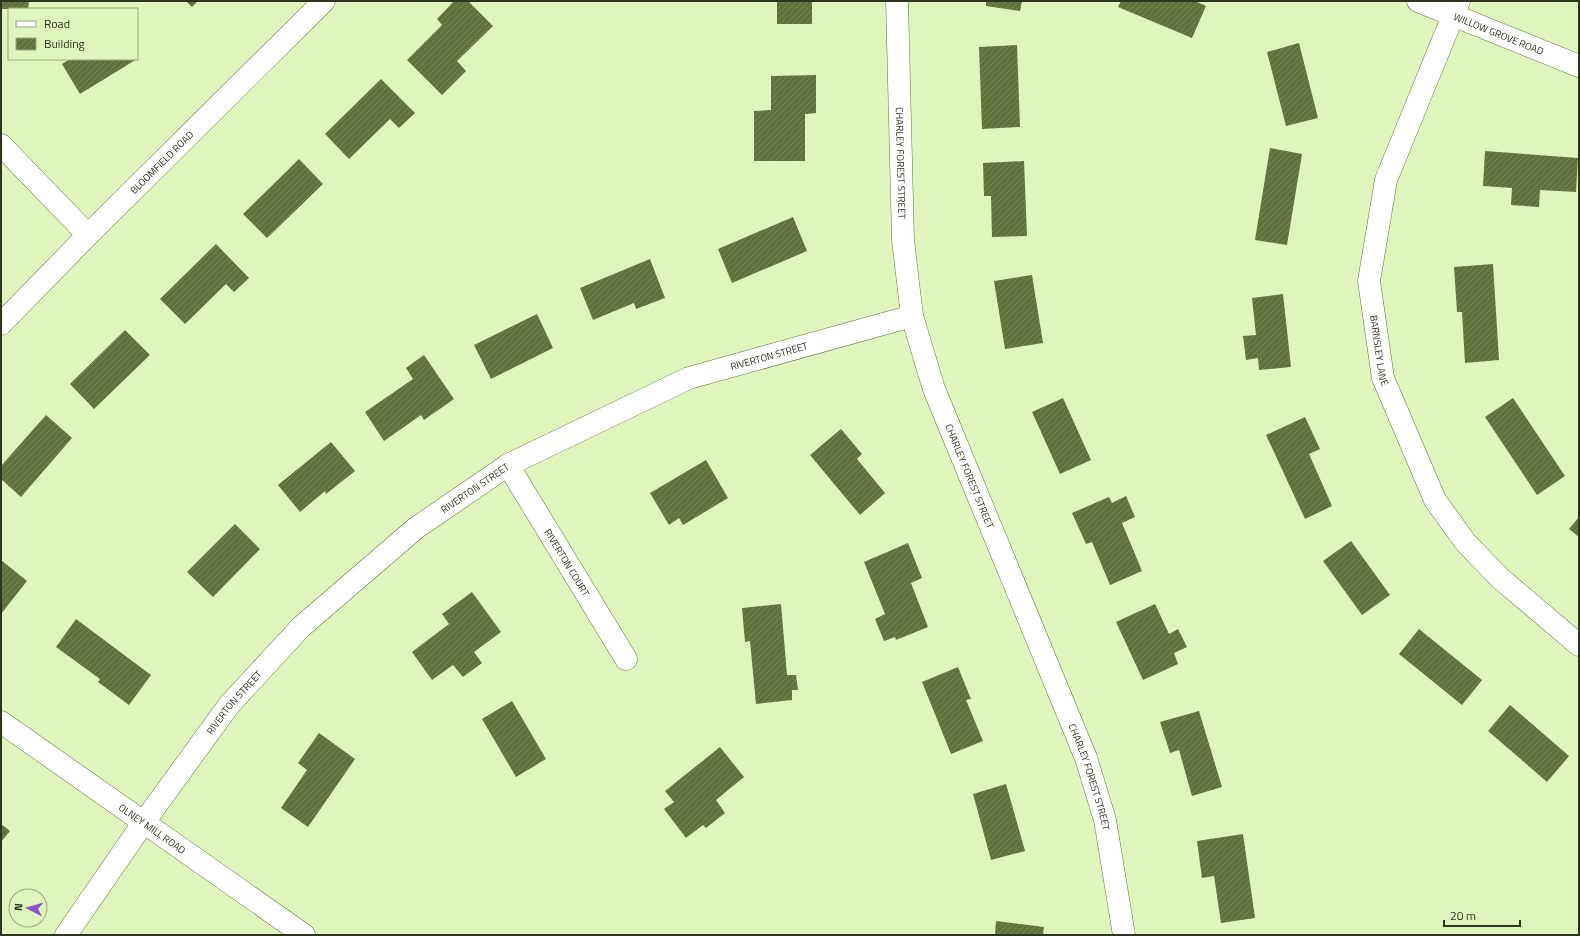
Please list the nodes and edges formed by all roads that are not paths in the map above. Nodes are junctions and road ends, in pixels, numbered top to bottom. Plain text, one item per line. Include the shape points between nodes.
1 (324, 1) edge
2 (897, 1) edge
3 (1418, 1) edge
4 (1456, 8) edge
5 (1579, 66) edge
6 (1, 145) edge
7 (88, 234) junction
8 (912, 316) junction
9 (1, 324) edge
10 (508, 465) junction
11 (1579, 645) edge
12 (626, 659) dead end
13 (1, 722) edge
14 (144, 822) junction
15 (66, 935) edge
16 (304, 935) edge
17 (1124, 935) edge

1 - 7 street, BLOOMFIELD ROAD
2 - 8 street, CHARLEY FOREST STREET via 902,240
3 - 4 street, WILLOW GROVE ROAD
4 - 5 street, WILLOW GROVE ROAD
4 - 11 street, BARNSLEY LANE via 1386,180 1369,281 1383,378 1435,500 1466,543 1501,579
6 - 7 street
7 - 9 street, BLOOMFIELD ROAD
8 - 10 street, RIVERTON STREET via 689,378
8 - 17 street, CHARLEY FOREST STREET via 934,389 1086,758 1105,820
10 - 12 street, RIVERTON COURT
10 - 14 street, RIVERTON STREET via 416,528 300,627 229,705
13 - 14 street, OLNEY MILL ROAD
14 - 15 street
14 - 16 street, OLNEY MILL ROAD

